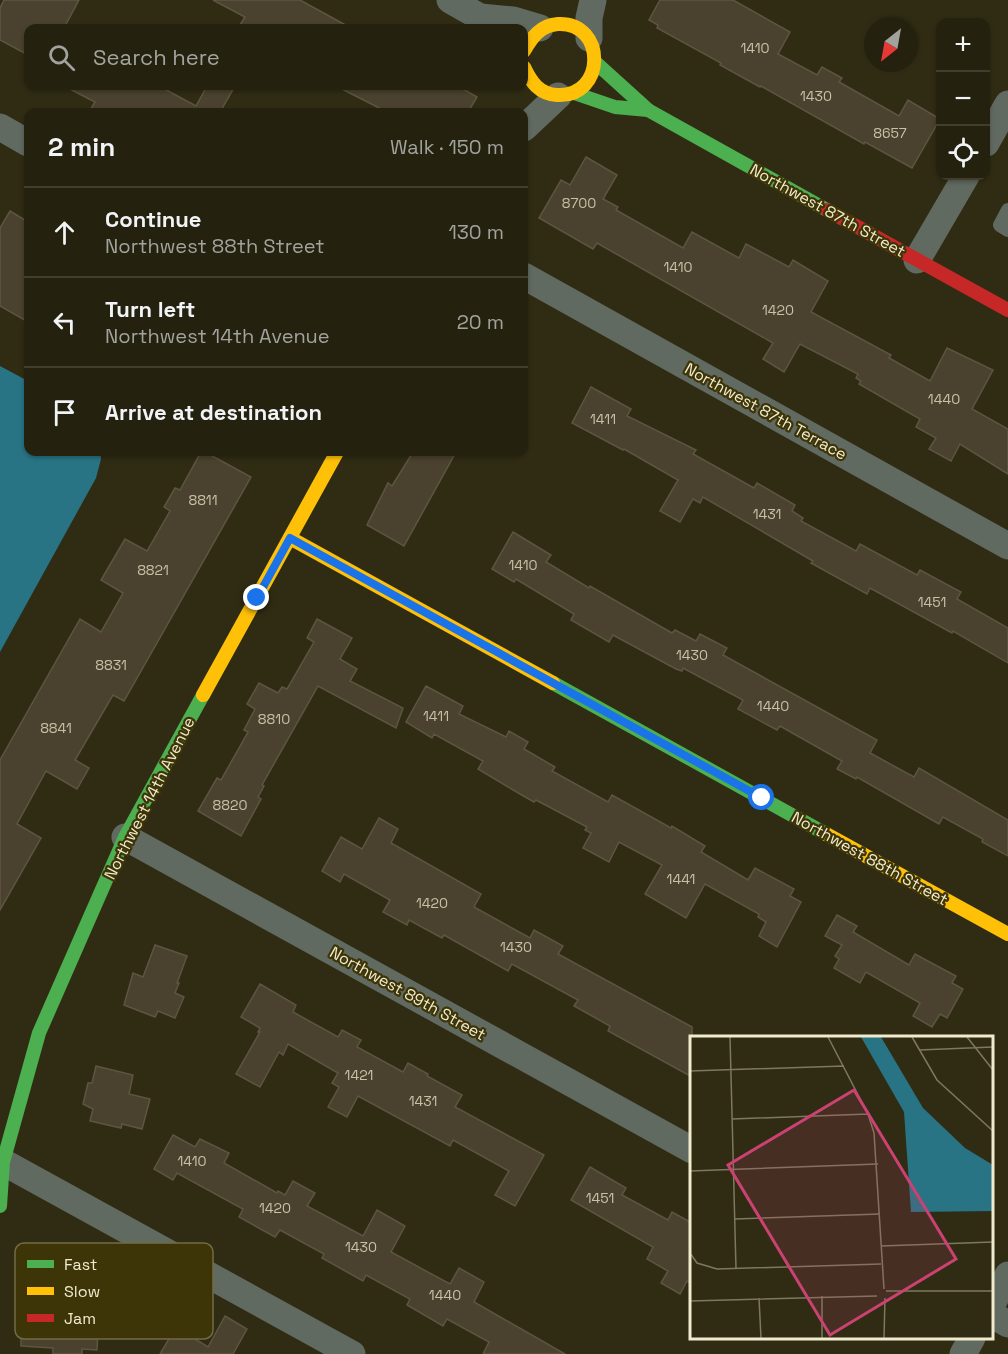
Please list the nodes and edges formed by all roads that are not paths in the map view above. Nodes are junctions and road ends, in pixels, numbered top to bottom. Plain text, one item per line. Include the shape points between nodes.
1 (450, 0) edge
2 (578, 0) edge
3 (593, 0) edge
4 (485, 23) edge
5 (549, 26) junction
6 (528, 42) edge
7 (592, 50) junction
8 (528, 76) edge
9 (523, 90) edge
10 (566, 94) junction
11 (1008, 104) edge
12 (521, 108) edge
13 (648, 110) junction
14 (528, 125) edge
15 (0, 128) edge
16 (990, 136) edge
17 (24, 141) edge
18 (964, 180) edge
19 (1008, 210) edge
20 (1008, 230) edge
21 (917, 260) junction
22 (528, 278) edge
23 (1008, 310) edge
24 (335, 456) edge
25 (290, 538) junction
26 (1008, 546) edge
27 (125, 837) junction
28 (1008, 934) edge
29 (690, 1148) edge
30 (3, 1162) junction
31 (0, 1206) edge
32 (150, 1243) edge
33 (1008, 1275) edge
34 (213, 1278) edge
35 (993, 1302) edge
36 (993, 1316) edge
37 (1008, 1324) edge
38 (971, 1339) edge
39 (352, 1354) edge
40 (963, 1354) edge

1 - 4 street
2 - 5 street
3 - 7 street via 589,18
4 - 5 street via 513,20
5 - 6 street via 532,34
5 - 7 street, Northwest 87th Street via 570,25 580,30
7 - 10 street via 589,80
7 - 13 street, Northwest 87th Street
8 - 10 street, Northwest 87th Street via 546,94
9 - 12 street
10 - 13 street, Northwest 87th Street via 593,98 615,107
10 - 14 street
11 - 16 street
13 - 21 street, Northwest 87th Street
15 - 17 street
18 - 21 street
19 - 20 lane via 1000,225
21 - 23 street, Northwest 87th Street
22 - 26 street, Northwest 87th Terrace
24 - 25 street, Northwest 14th Avenue
25 - 27 street, Northwest 14th Avenue
25 - 28 street, Northwest 88th Street
27 - 29 street, Northwest 89th Street
27 - 30 street, Northwest 14th Avenue via 39,1033
30 - 31 street, Northwest 14th Avenue
30 - 32 street
33 - 35 street
34 - 39 street
36 - 37 street
38 - 40 street

